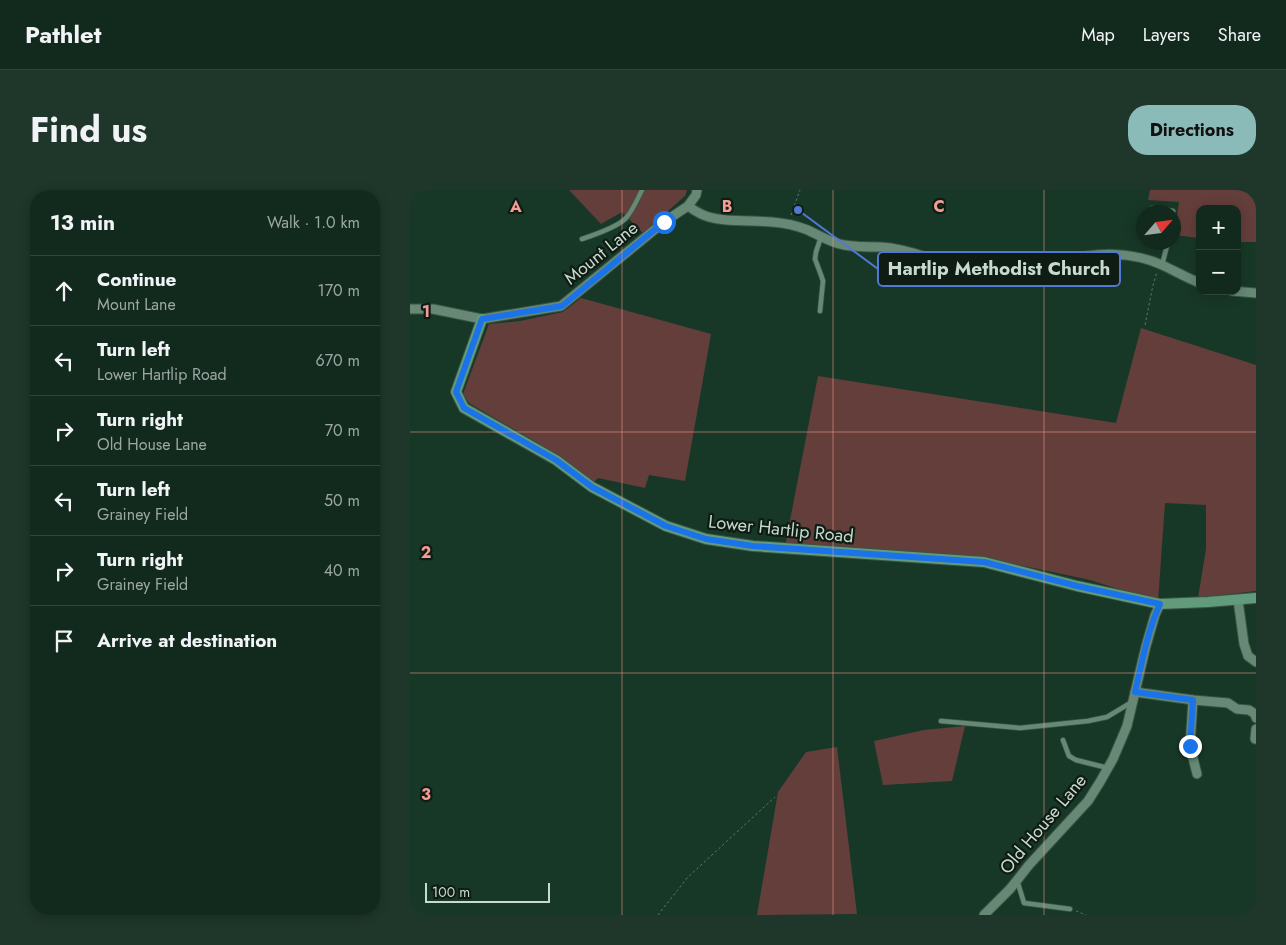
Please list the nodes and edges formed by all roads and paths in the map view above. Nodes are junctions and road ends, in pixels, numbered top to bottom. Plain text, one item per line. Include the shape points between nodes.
1 (642, 190) edge
2 (697, 190) edge
3 (800, 190) edge
4 (688, 206) junction
5 (788, 224) junction
6 (822, 237) junction
7 (582, 239) dead end
8 (1166, 250) edge
9 (1161, 265) junction
10 (1196, 281) edge
11 (1241, 292) edge
12 (1256, 293) edge
13 (410, 309) edge
14 (820, 311) dead end
15 (482, 319) junction
16 (1145, 325) dead end
17 (1256, 598) edge
18 (1238, 600) junction
19 (1160, 604) junction
20 (1256, 662) edge
21 (1134, 697) junction
22 (1193, 700) junction
23 (1256, 718) edge
24 (941, 721) dead end
25 (1256, 729) edge
26 (1255, 739) edge
27 (1063, 740) dead end
28 (1108, 768) junction
29 (1197, 774) dead end
30 (775, 797) dead end
31 (1017, 880) junction
32 (1070, 909) joint
33 (658, 915) edge
34 (984, 915) edge
35 (1086, 915) edge

1 - 7 lane via 622,222
2 - 4 street
3 - 5 path
4 - 5 street via 710,217
4 - 15 street, Mount Lane via 562,306
5 - 6 street
6 - 9 street via 842,245 900,250 992,279 1015,279 1066,260 1098,254 1131,256
6 - 14 lane via 815,259 823,281
8 - 9 lane
9 - 10 street
9 - 16 path via 1153,285
11 - 12 street
13 - 15 street, Mount Lane via 433,309
15 - 19 street, Lower Hartlip Road via 456,392 464,408 556,460 592,487 666,526 706,539 753,546 984,562
17 - 18 street, Lower Hartlip Road
18 - 19 street, Lower Hartlip Road
18 - 20 street via 1244,644 1248,656
19 - 21 street, Old House Lane
21 - 22 street
21 - 24 lane via 1106,717 1088,721 1020,728
21 - 28 street, Old House Lane via 1127,726
22 - 23 street via 1228,703 1249,710
22 - 29 street via 1190,746
25 - 26 street
27 - 28 lane via 1069,756
28 - 31 street, Old House Lane via 1088,801
30 - 33 path via 688,877
31 - 32 lane via 1024,903
31 - 34 street, Old House Lane
32 - 35 path

